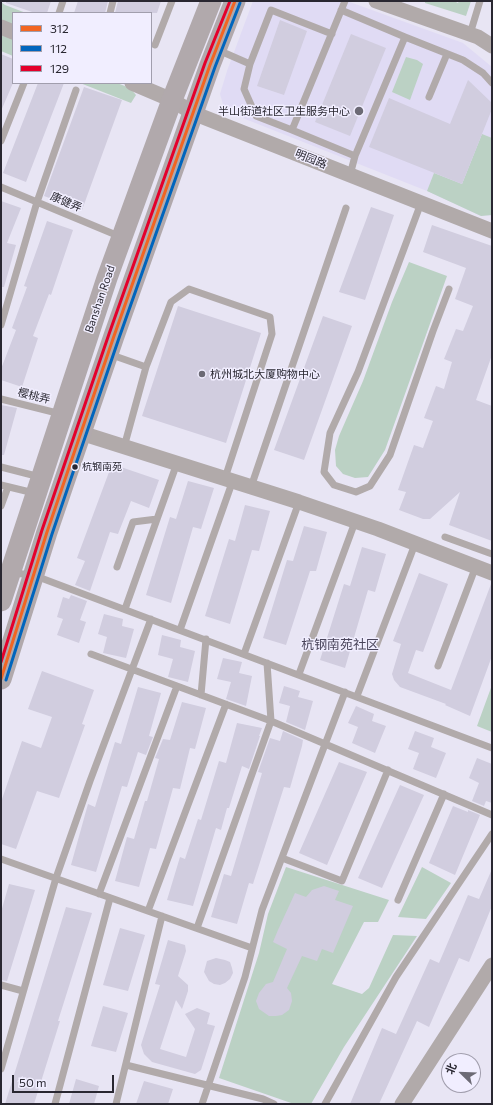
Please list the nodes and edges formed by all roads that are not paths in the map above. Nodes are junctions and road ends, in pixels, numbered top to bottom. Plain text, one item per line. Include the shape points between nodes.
1 (63, 1) edge
2 (113, 1) edge
3 (172, 1) edge
4 (211, 1) edge
5 (235, 1) edge
6 (345, 1) edge
7 (376, 1) edge
8 (480, 1) edge
9 (341, 10) junction
10 (59, 12) edge
11 (110, 12) edge
12 (1, 27) edge
13 (12, 32) edge
14 (332, 34) junction
15 (470, 34) junction
16 (405, 37) junction
17 (155, 45) dead end
18 (492, 46) edge
19 (216, 50) junction
20 (447, 54) junction
21 (250, 64) junction
22 (492, 83) edge
23 (24, 84) edge
24 (134, 84) edge
25 (76, 90) dead end
26 (429, 97) dead end
27 (172, 100) junction
28 (193, 113) junction
29 (292, 130) junction
30 (1, 141) edge
31 (355, 156) junction
32 (350, 175) junction
33 (1, 187) edge
34 (37, 202) junction
35 (421, 203) junction
36 (346, 208) dead end
37 (492, 231) edge
38 (122, 238) junction
39 (449, 289) dead end
40 (1, 325) edge
41 (108, 354) junction
42 (146, 366) junction
43 (1, 399) edge
44 (62, 415) junction
45 (81, 433) junction
46 (124, 446) junction
47 (176, 463) junction
48 (1, 468) edge
49 (229, 479) junction
50 (38, 485) junction
51 (4, 486) edge
52 (251, 487) junction
53 (299, 502) junction
54 (1, 506) edge
55 (157, 519) junction
56 (356, 522) junction
57 (445, 537) dead end
58 (415, 544) junction
59 (492, 554) edge
60 (476, 566) junction
61 (117, 567) dead end
62 (5, 572) edge
63 (492, 573) edge
64 (33, 575) junction
65 (1, 602) edge
66 (125, 609) junction
67 (150, 619) junction
68 (180, 630) junction
69 (206, 640) junction
70 (91, 654) dead end
71 (244, 654) junction
72 (267, 663) junction
73 (438, 666) dead end
74 (132, 669) junction
75 (299, 674) junction
76 (1, 679) edge
77 (177, 686) junction
78 (345, 692) junction
79 (201, 695) junction
80 (357, 696) junction
81 (226, 704) junction
82 (271, 721) junction
83 (325, 744) junction
84 (492, 748) edge
85 (388, 770) junction
86 (444, 794) junction
87 (492, 814) edge
88 (492, 834) edge
89 (282, 858) junction
90 (1, 859) edge
91 (56, 878) junction
92 (99, 894) junction
93 (110, 898) junction
94 (398, 900) dead end
95 (148, 911) junction
96 (162, 916) junction
97 (197, 928) junction
98 (252, 948) junction
99 (492, 965) edge
100 (1, 985) edge
101 (23, 991) junction
102 (126, 1065) junction
103 (1, 1070) edge
104 (208, 1086) junction
105 (55, 1104) edge
106 (116, 1104) edge
107 (202, 1104) edge
108 (274, 1104) edge
109 (325, 1104) edge
110 (402, 1104) edge

1 - 10 lane
2 - 11 lane
3 - 17 lane
4 - 27 main road, Banshan Road
5 - 19 main road
6 - 9 lane
7 - 15 street
8 - 15 lane
9 - 14 lane
9 - 16 lane
12 - 13 street
14 - 21 lane via 271,10
14 - 29 lane
15 - 18 street
16 - 20 lane
16 - 31 lane
19 - 21 lane
19 - 28 main road
20 - 22 lane via 463,60 483,73
20 - 26 lane
21 - 29 lane via 244,89 256,116
23 - 30 lane
24 - 27 street, 明园路
25 - 34 lane
27 - 28 street, 明园路
27 - 38 main road, Banshan Road
28 - 32 street, 明园路
28 - 41 main road
29 - 31 lane
31 - 32 lane
32 - 35 street, 明园路
33 - 34 lane, 康健弄
34 - 38 lane, 康健弄
34 - 40 lane
35 - 37 street, 明园路
35 - 39 lane via 358,372 330,433 324,472 334,485 356,492 370,486 390,455
36 - 52 lane
38 - 44 main road, Banshan Road
41 - 42 lane
41 - 45 main road
42 - 46 lane
42 - 49 lane via 171,302 189,289 270,317 272,334
43 - 44 lane, 樱桃弄
44 - 50 main road, Banshan Road
45 - 46 street
45 - 64 main road
46 - 47 street
47 - 49 street
47 - 55 lane
48 - 50 lane
49 - 52 street
49 - 68 lane
50 - 51 lane
50 - 62 main road, Banshan Road
51 - 54 lane
52 - 53 street
53 - 56 street
53 - 71 lane
55 - 61 lane via 133,522
55 - 66 lane
56 - 58 street
56 - 75 lane
57 - 59 lane
58 - 60 street
58 - 80 lane
60 - 63 street
60 - 73 lane
62 - 64 lane
62 - 65 main road, Banshan Road
64 - 66 lane
64 - 76 main road
66 - 67 lane
67 - 68 lane
67 - 74 lane
68 - 69 lane
69 - 71 lane
69 - 79 lane
70 - 74 lane
71 - 72 lane
72 - 75 lane
72 - 82 lane
74 - 77 lane
74 - 91 lane
75 - 78 lane
77 - 79 lane
77 - 92 lane
78 - 80 lane
78 - 83 lane
79 - 81 lane
80 - 84 lane
81 - 82 lane
81 - 95 lane
82 - 83 lane
82 - 97 lane
83 - 85 lane
83 - 89 lane
85 - 86 lane
85 - 89 lane via 342,881
86 - 87 lane
86 - 94 lane
88 - 109 lane via 396,977
89 - 98 lane via 262,910
90 - 91 lane
91 - 92 lane
91 - 101 lane
92 - 93 lane
93 - 95 lane
93 - 105 lane
95 - 96 lane
96 - 97 lane
96 - 102 lane
97 - 98 lane
98 - 104 lane via 245,977
99 - 110 street
100 - 101 lane
101 - 103 lane
102 - 104 lane
102 - 106 lane
104 - 107 lane
104 - 108 lane

